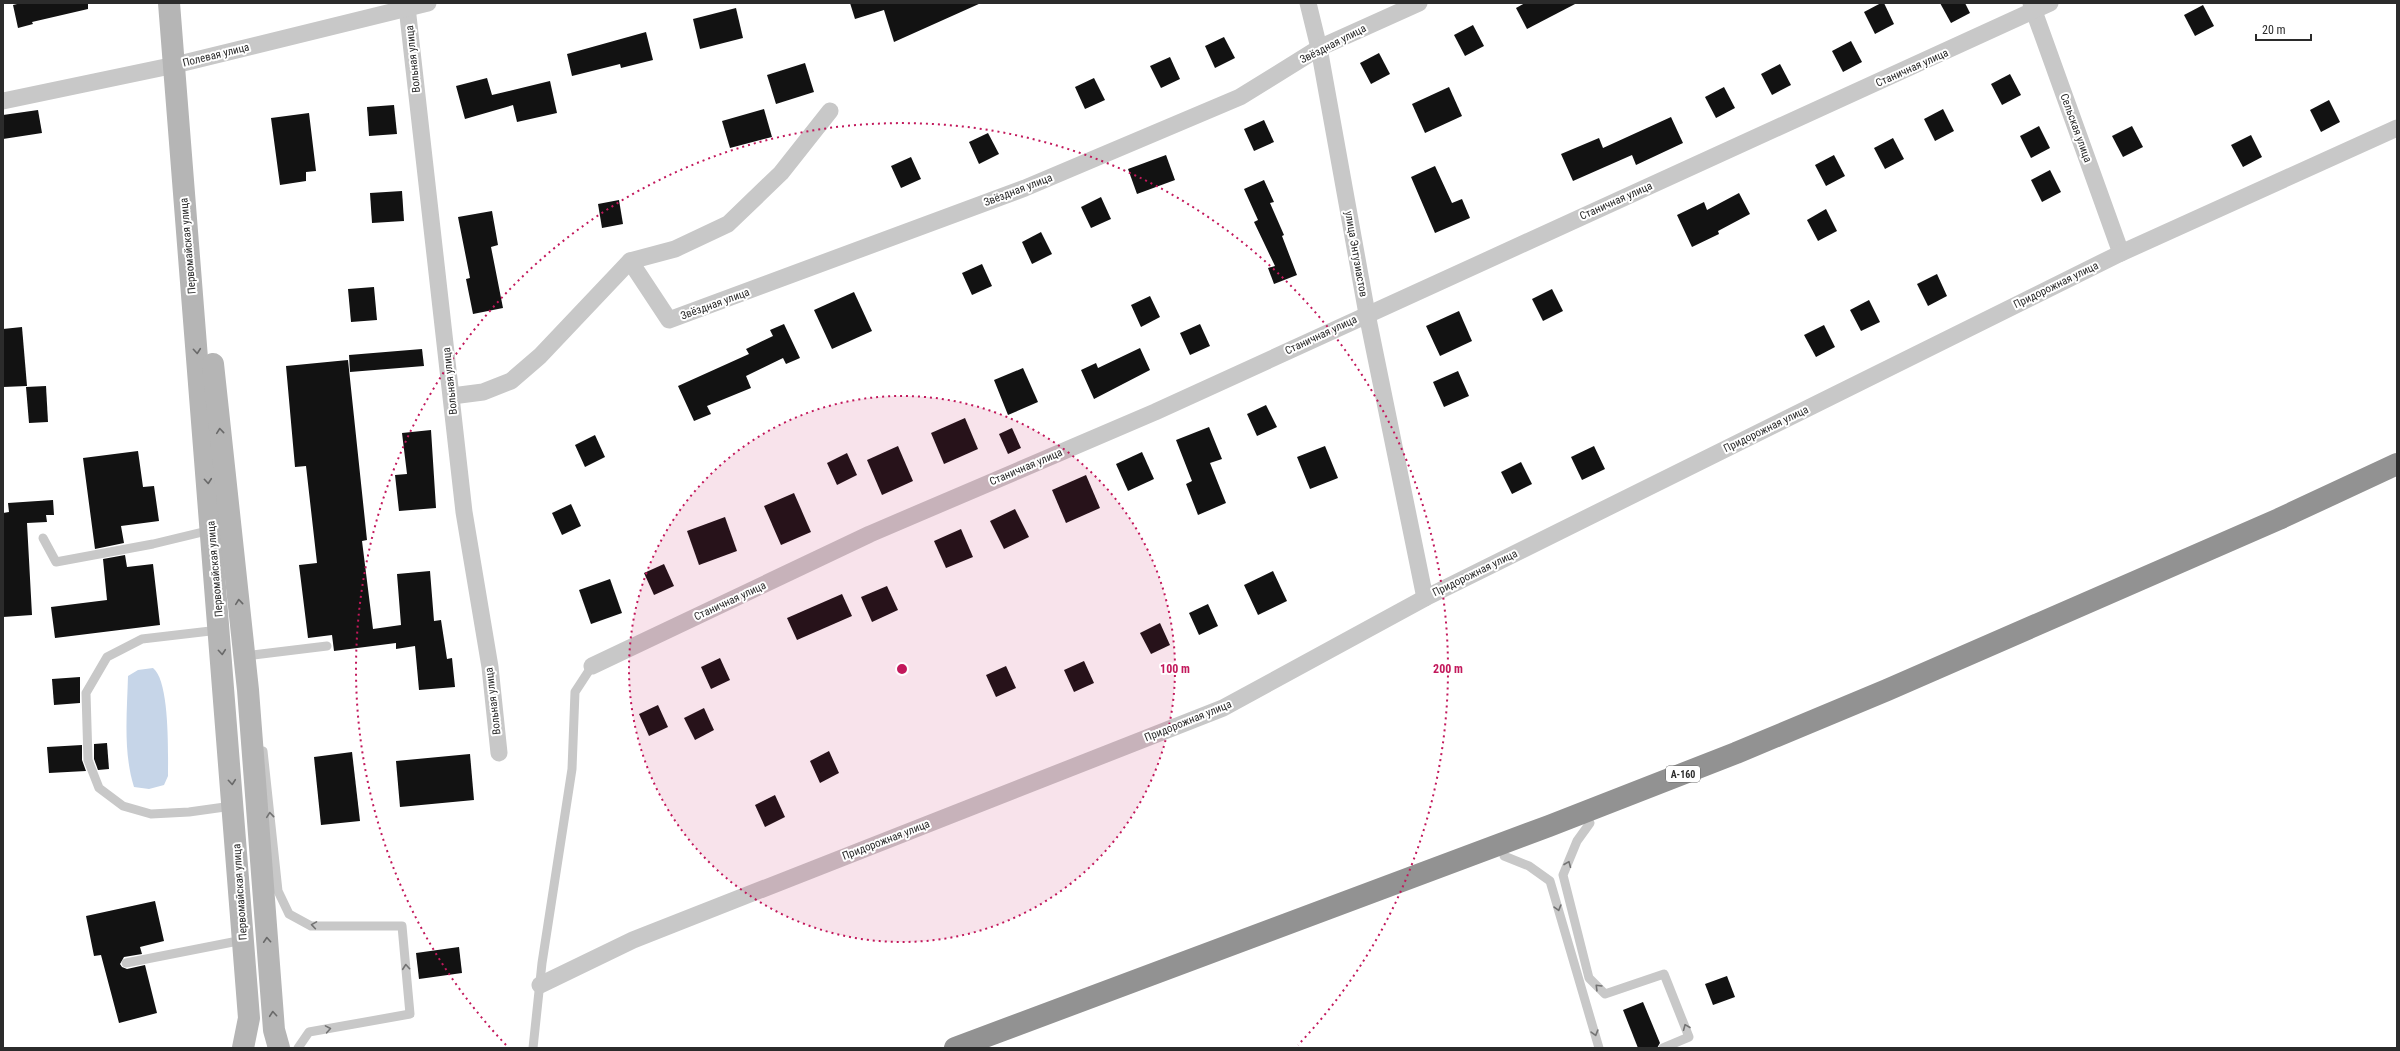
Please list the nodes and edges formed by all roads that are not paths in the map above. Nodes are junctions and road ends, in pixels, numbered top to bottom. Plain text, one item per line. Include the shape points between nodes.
1 (169, 3) edge
2 (428, 3) edge
3 (1308, 3) edge
4 (1419, 3) edge
5 (2050, 3) edge
6 (2033, 7) edge
7 (407, 8) junction
8 (1319, 48) junction
9 (175, 65) junction
10 (178, 89) junction
11 (3, 101) edge
12 (830, 111) dead end
13 (2397, 128) edge
14 (2121, 253) junction
15 (630, 261) junction
16 (1367, 314) junction
17 (452, 396) junction
18 (2397, 464) edge
19 (2397, 476) edge
20 (212, 529) junction
21 (43, 538) dead end
22 (1425, 598) junction
23 (220, 630) junction
24 (327, 646) dead end
25 (245, 656) junction
26 (592, 666) joint
27 (248, 690) junction
28 (261, 727) dead end
29 (262, 742) dead end
30 (499, 753) dead end
31 (234, 806) junction
32 (1590, 823) junction
33 (1504, 856) junction
34 (243, 940) junction
35 (126, 963) dead end
36 (540, 985) junction
37 (243, 1048) edge
38 (279, 1048) edge
39 (298, 1048) edge
40 (533, 1048) edge
41 (955, 1048) edge
42 (989, 1048) edge
43 (1599, 1048) edge
44 (1663, 1048) edge

1 - 9 main road, Первомайская улица
2 - 7 street, Полевая улица
3 - 8 street, улица Энтузиастов
4 - 8 street, Звёздная улица
5 - 6 street, Станичная улица
6 - 14 street, Сельская улица
6 - 16 street, Станичная улица
7 - 9 street, Полевая улица
7 - 17 street, Вольная улица
8 - 15 street, Звёздная улица via 1240,97 1025,188 669,320
8 - 16 street, улица Энтузиастов
9 - 10 main road, Первомайская улица
9 - 11 street, Полевая улица
10 -> 20 main road, Первомайская улица via 177,116
25 -> 10 main road, Первомайская улица via 185,109
12 - 15 street via 781,173 728,224 675,249
13 - 14 street, Придорожная улица
14 - 22 street, Придорожная улица
15 - 17 street via 540,356 511,381 483,392
16 - 22 street, улица Энтузиастов
16 - 26 street, Станичная улица via 1155,412 870,534
17 - 30 street, Вольная улица via 464,512 490,667
18 - 41 highway, А-160 via 2272,523 1736,753 1542,829
19 - 32 highway, А-160 via 2147,589 1823,730
20 - 21 lane via 153,544 56,562
20 - 23 main road, Первомайская улица
22 - 36 street, Придорожная улица via 1223,708 633,940
23 -> 31 main road, Первомайская улица
23 - 31 lane via 142,639 107,657 86,693 88,760 99,788 123,806 150,814
24 - 25 lane
25 - 27 main road, Первомайская улица
26 - 36 lane via 575,692 572,769
27 - 28 lane via 259,711
38 -> 27 main road, Первомайская улица via 274,1030
39 -> 29 lane via 309,1032 410,1014 402,926 311,926 289,914 278,891
31 - 34 main road, Первомайская улица
32 - 33 highway, А-160
44 -> 32 lane via 1689,1037 1664,974 1605,994 1589,978 1563,875 1577,841
33 - 42 highway, А-160
33 -> 43 lane via 1529,866 1550,882
34 - 35 lane
34 - 37 main road, Первомайская улица via 249,1018
36 - 40 lane

